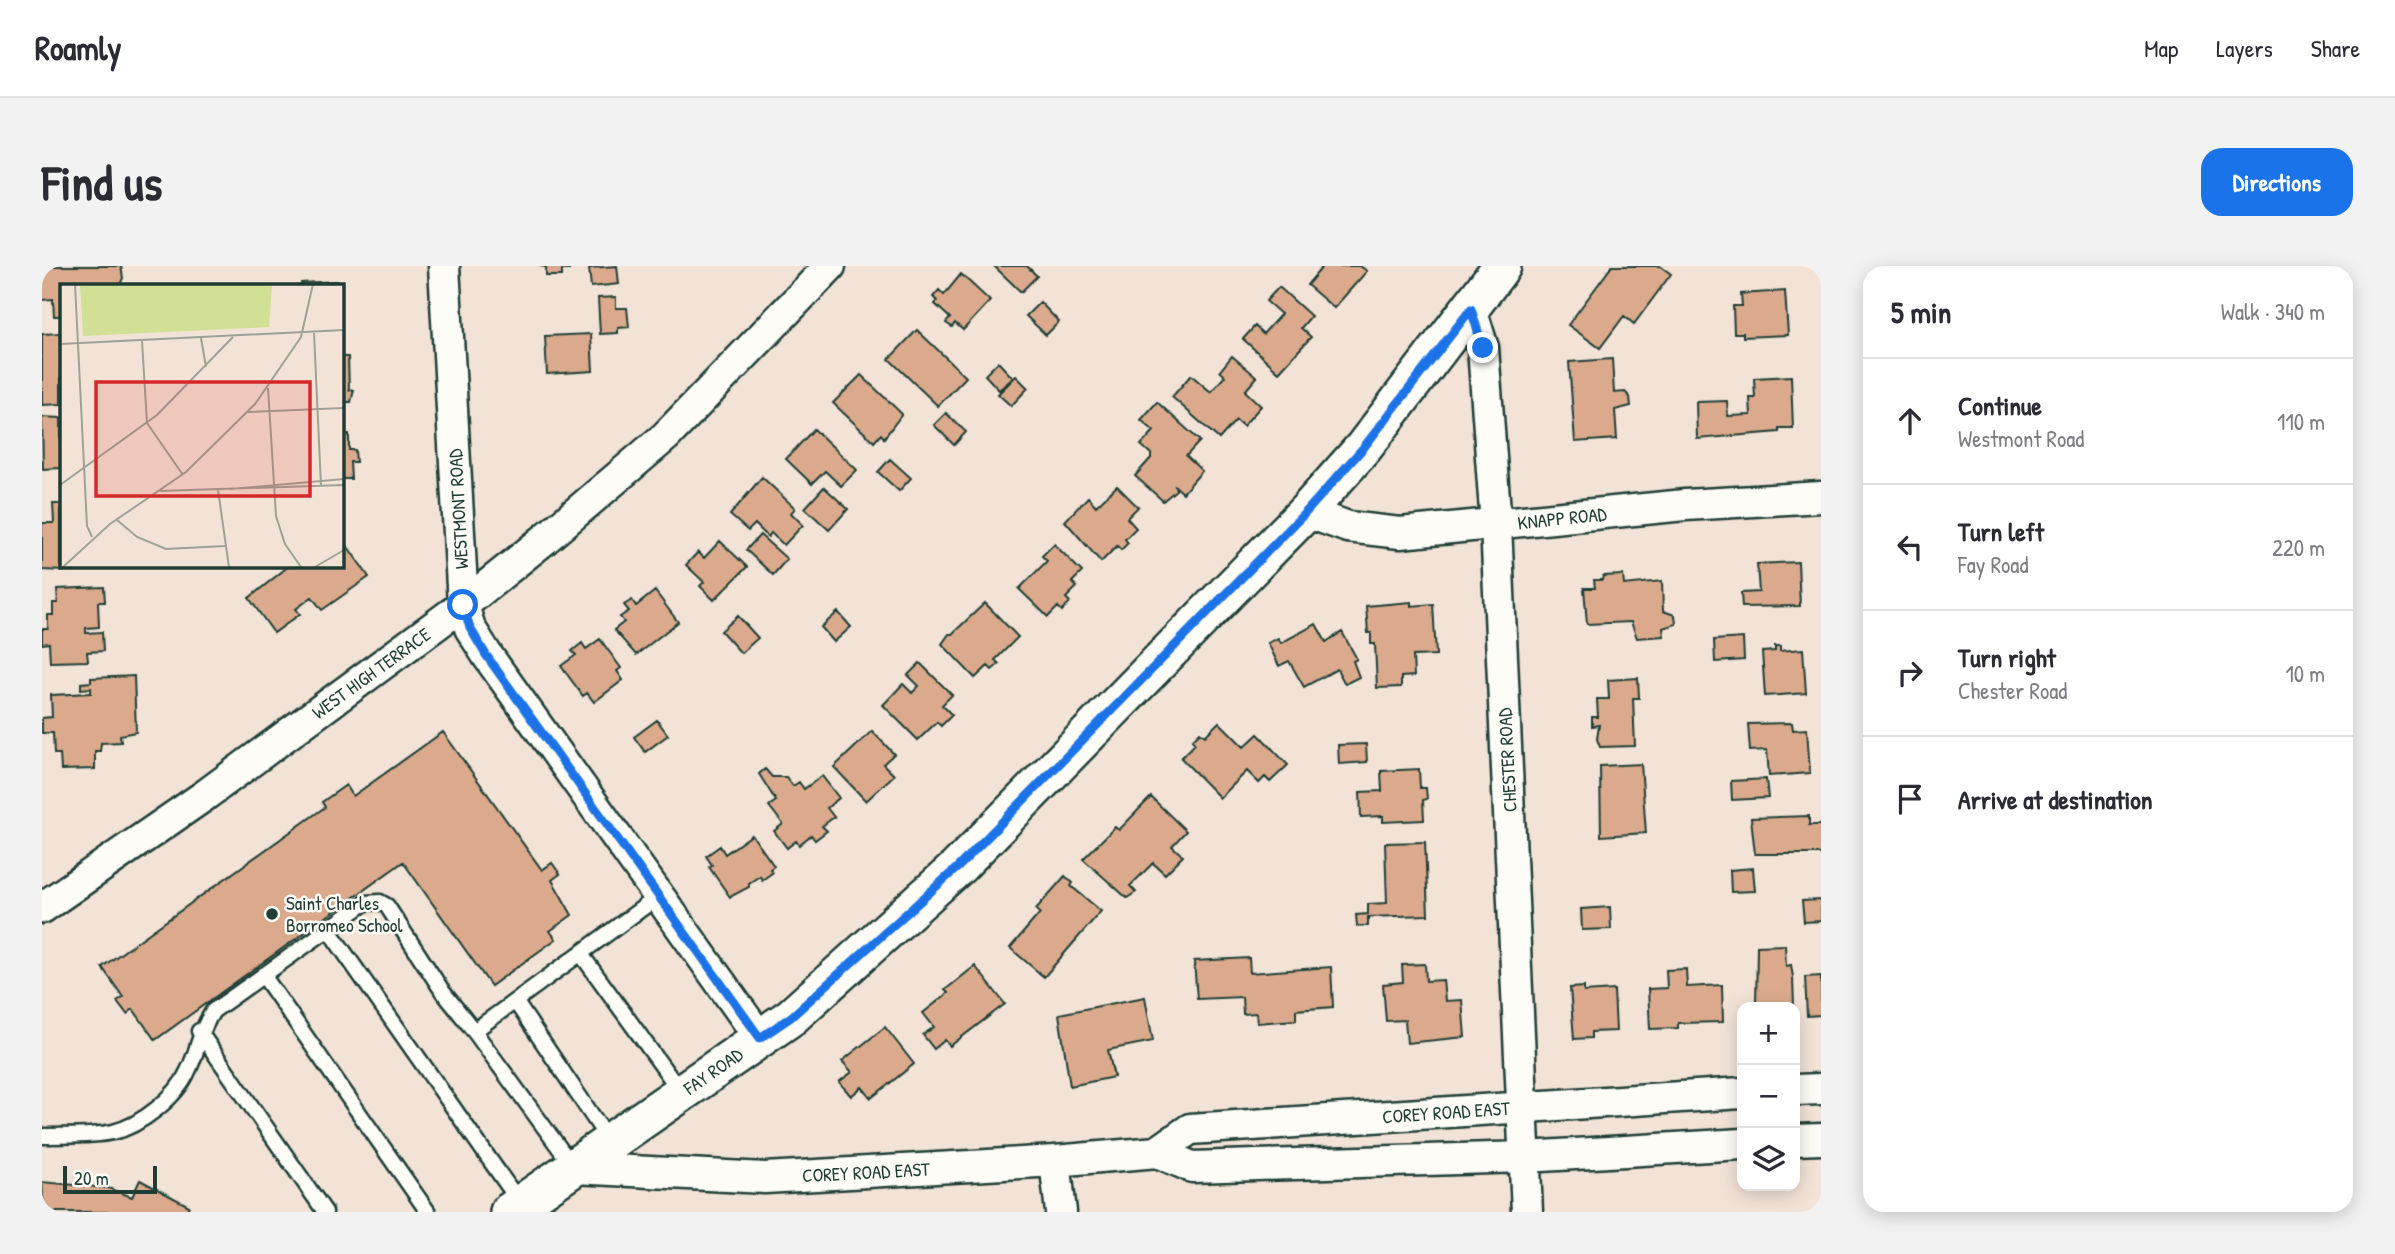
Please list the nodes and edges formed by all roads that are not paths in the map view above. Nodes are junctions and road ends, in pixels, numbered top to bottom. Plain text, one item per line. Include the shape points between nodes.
1 (444, 266) edge
2 (830, 266) edge
3 (1502, 266) edge
4 (1471, 309) junction
5 (1821, 497) edge
6 (1306, 512) junction
7 (1496, 525) junction
8 (463, 605) junction
9 (659, 896) junction
10 (42, 908) edge
11 (328, 929) junction
12 (580, 954) junction
13 (263, 975) junction
14 (515, 1001) junction
15 (199, 1031) junction
16 (474, 1031) junction
17 (760, 1038) junction
18 (1821, 1089) edge
19 (1800, 1090) edge
20 (681, 1093) junction
21 (1737, 1093) edge
22 (1523, 1107) junction
23 (42, 1136) edge
24 (1821, 1139) edge
25 (1800, 1140) edge
26 (611, 1143) junction
27 (1737, 1143) edge
28 (1157, 1152) junction
29 (1525, 1157) junction
30 (1055, 1161) junction
31 (574, 1168) junction
32 (515, 1208) edge
33 (325, 1212) edge
34 (428, 1212) edge
35 (1061, 1212) edge
36 (1527, 1212) edge

1 - 8 street, WESTMONT ROAD
2 - 8 street, WEST HIGH TERRACE via 666,436
3 - 4 street, FAY ROAD
4 - 6 street, FAY ROAD via 1364,447
4 - 7 street, CHESTER ROAD via 1483,348
5 - 7 street, KNAPP ROAD via 1685,505
6 - 7 street, KNAPP ROAD via 1348,527 1399,533
6 - 17 street, FAY ROAD via 958,867 791,1017
7 - 22 street, CHESTER ROAD
8 - 9 street, WESTMONT ROAD via 486,655
8 - 10 street, WEST HIGH TERRACE via 204,796
9 - 12 lane
9 - 17 street, WESTMONT ROAD
11 - 13 lane
11 - 16 lane via 365,903 387,906
11 - 32 lane
12 - 14 lane
12 - 20 lane
13 - 15 lane via 213,1011
13 - 34 lane
14 - 16 lane
14 - 26 lane
15 - 23 lane via 194,1058 182,1083 136,1122 117,1132
15 - 33 lane
16 - 31 lane
17 - 20 street, FAY ROAD
18 - 19 street
20 - 26 street, FAY ROAD
21 - 22 street, COREY ROAD EAST
22 - 28 street, COREY ROAD EAST via 1190,1129
22 - 29 street, CHESTER ROAD
24 - 25 street
26 - 31 street, FAY ROAD
27 - 29 street, COREY ROAD EAST
28 - 29 street, COREY ROAD EAST via 1192,1167
28 - 30 street, COREY ROAD EAST
29 - 36 street, CHESTER ROAD
30 - 31 street, COREY ROAD EAST via 765,1178
30 - 35 street
31 - 32 street, FAY ROAD

